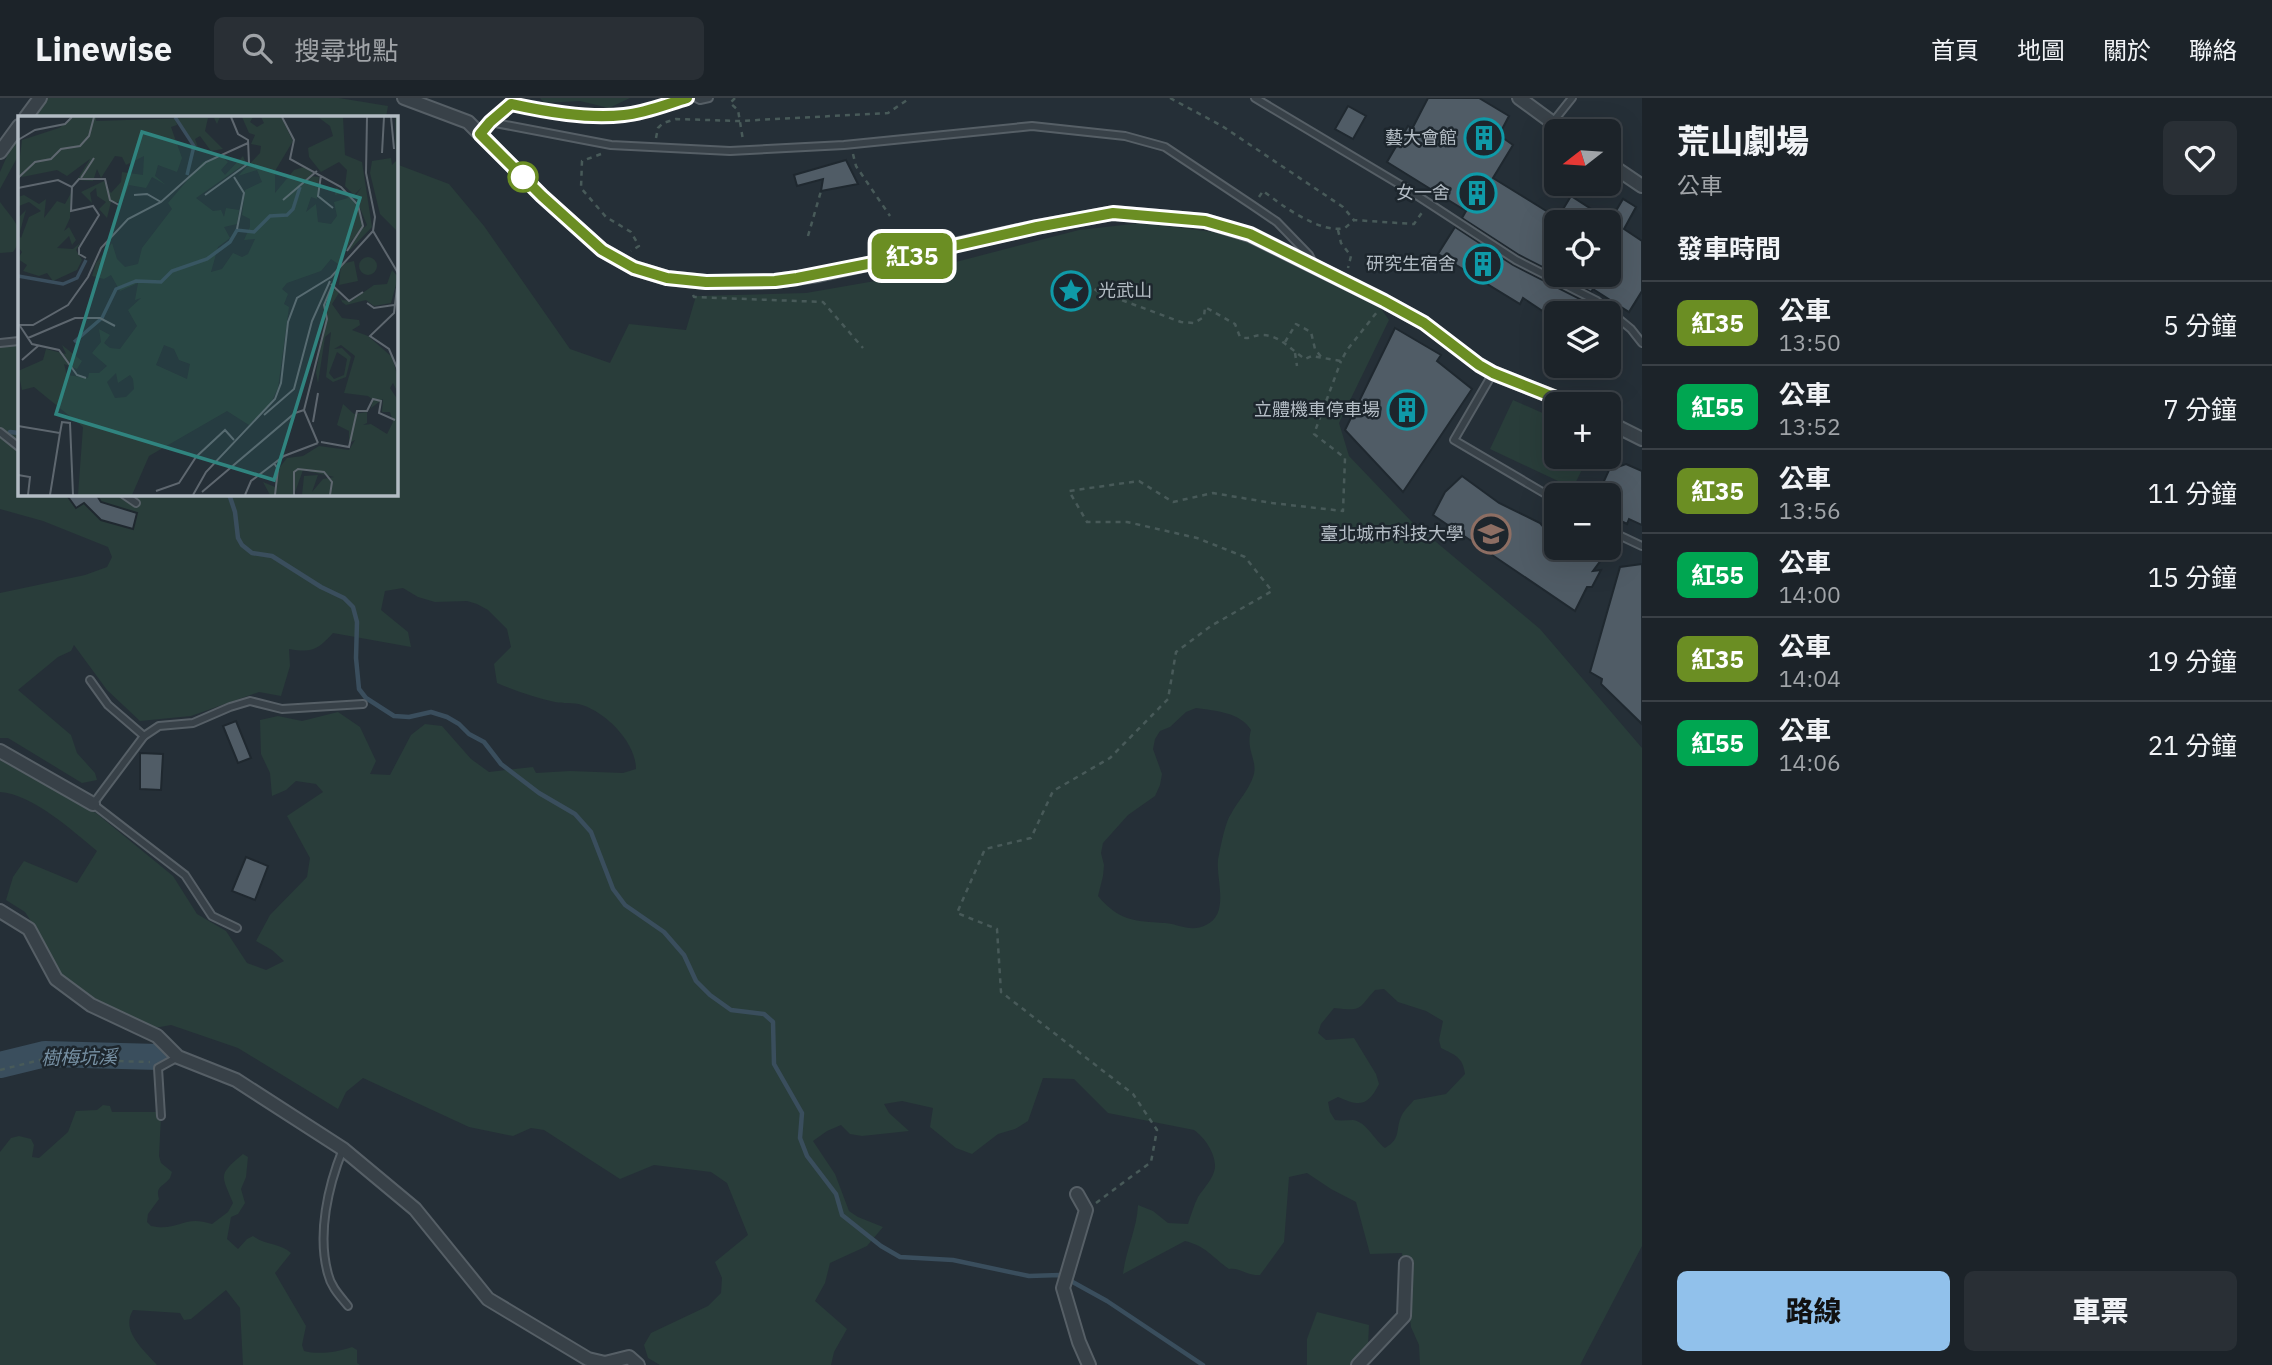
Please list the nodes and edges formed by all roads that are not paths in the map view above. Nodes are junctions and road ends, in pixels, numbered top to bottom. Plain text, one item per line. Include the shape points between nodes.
1 (40, 98) edge
2 (404, 98) edge
3 (687, 98) edge
4 (696, 98) edge
5 (709, 98) edge
6 (1255, 98) edge
7 (1519, 98) edge
8 (1572, 98) edge
9 (512, 101) edge
10 (27, 116) edge
11 (1547, 119) edge
12 (1555, 119) edge
13 (490, 122) junction
14 (18, 127) edge
15 (480, 134) junction
16 (0, 152) edge
17 (1621, 172) edge
18 (1642, 186) edge
19 (1314, 267) junction
20 (18, 341) edge
21 (0, 343) edge
22 (1642, 343) edge
23 (1493, 373) junction
24 (1544, 393) edge
25 (1621, 428) edge
26 (0, 432) edge
27 (1642, 439) edge
28 (18, 446) edge
29 (1544, 493) edge
30 (124, 495) edge
31 (136, 503) dead end
32 (1621, 536) edge
33 (1642, 546) edge
34 (90, 680) dead end
35 (363, 704) dead end
36 (144, 736) junction
37 (0, 751) edge
38 (93, 804) junction
39 (0, 911) edge
40 (237, 928) dead end
41 (178, 1057) junction
42 (161, 1116) dead end
43 (343, 1149) junction
44 (1077, 1194) dead end
45 (1405, 1263) dead end
46 (348, 1306) dead end
47 (638, 1365) edge
48 (1089, 1365) edge
49 (1358, 1365) edge

1 - 10 street
2 - 15 street via 468,122
3 - 9 lane via 626,115 600,117 558,113
4 - 5 lane
6 - 22 lane via 1516,260 1597,301
7 - 11 street
8 - 12 lane
9 - 13 lane
13 - 15 lane
13 - 19 lane via 655,149 851,144 1032,126 1125,136 1165,147 1277,222
14 - 16 street
15 - 19 street via 602,250 634,268 667,278 775,281 818,275 1113,213 1205,221 1250,234
17 - 18 street
19 - 23 street via 1424,323
20 - 21 lane
23 - 24 street
23 - 29 lane via 1454,440
25 - 27 street
26 - 28 lane
30 - 31 lane
32 - 33 lane
34 - 36 lane via 108,705
35 - 36 lane via 282,709 250,701 193,723 159,726
36 - 38 lane
37 - 38 street
38 - 40 lane via 185,875 212,916
39 - 41 street via 29,929 56,979 91,1005 157,1036
41 - 42 lane via 158,1068
41 - 43 street via 236,1080
43 - 46 lane via 334,1172 324,1236 328,1275
43 - 47 street via 415,1209 488,1299 588,1359 605,1363 629,1357
44 - 48 street via 1086,1210 1063,1288
45 - 49 street via 1404,1316

